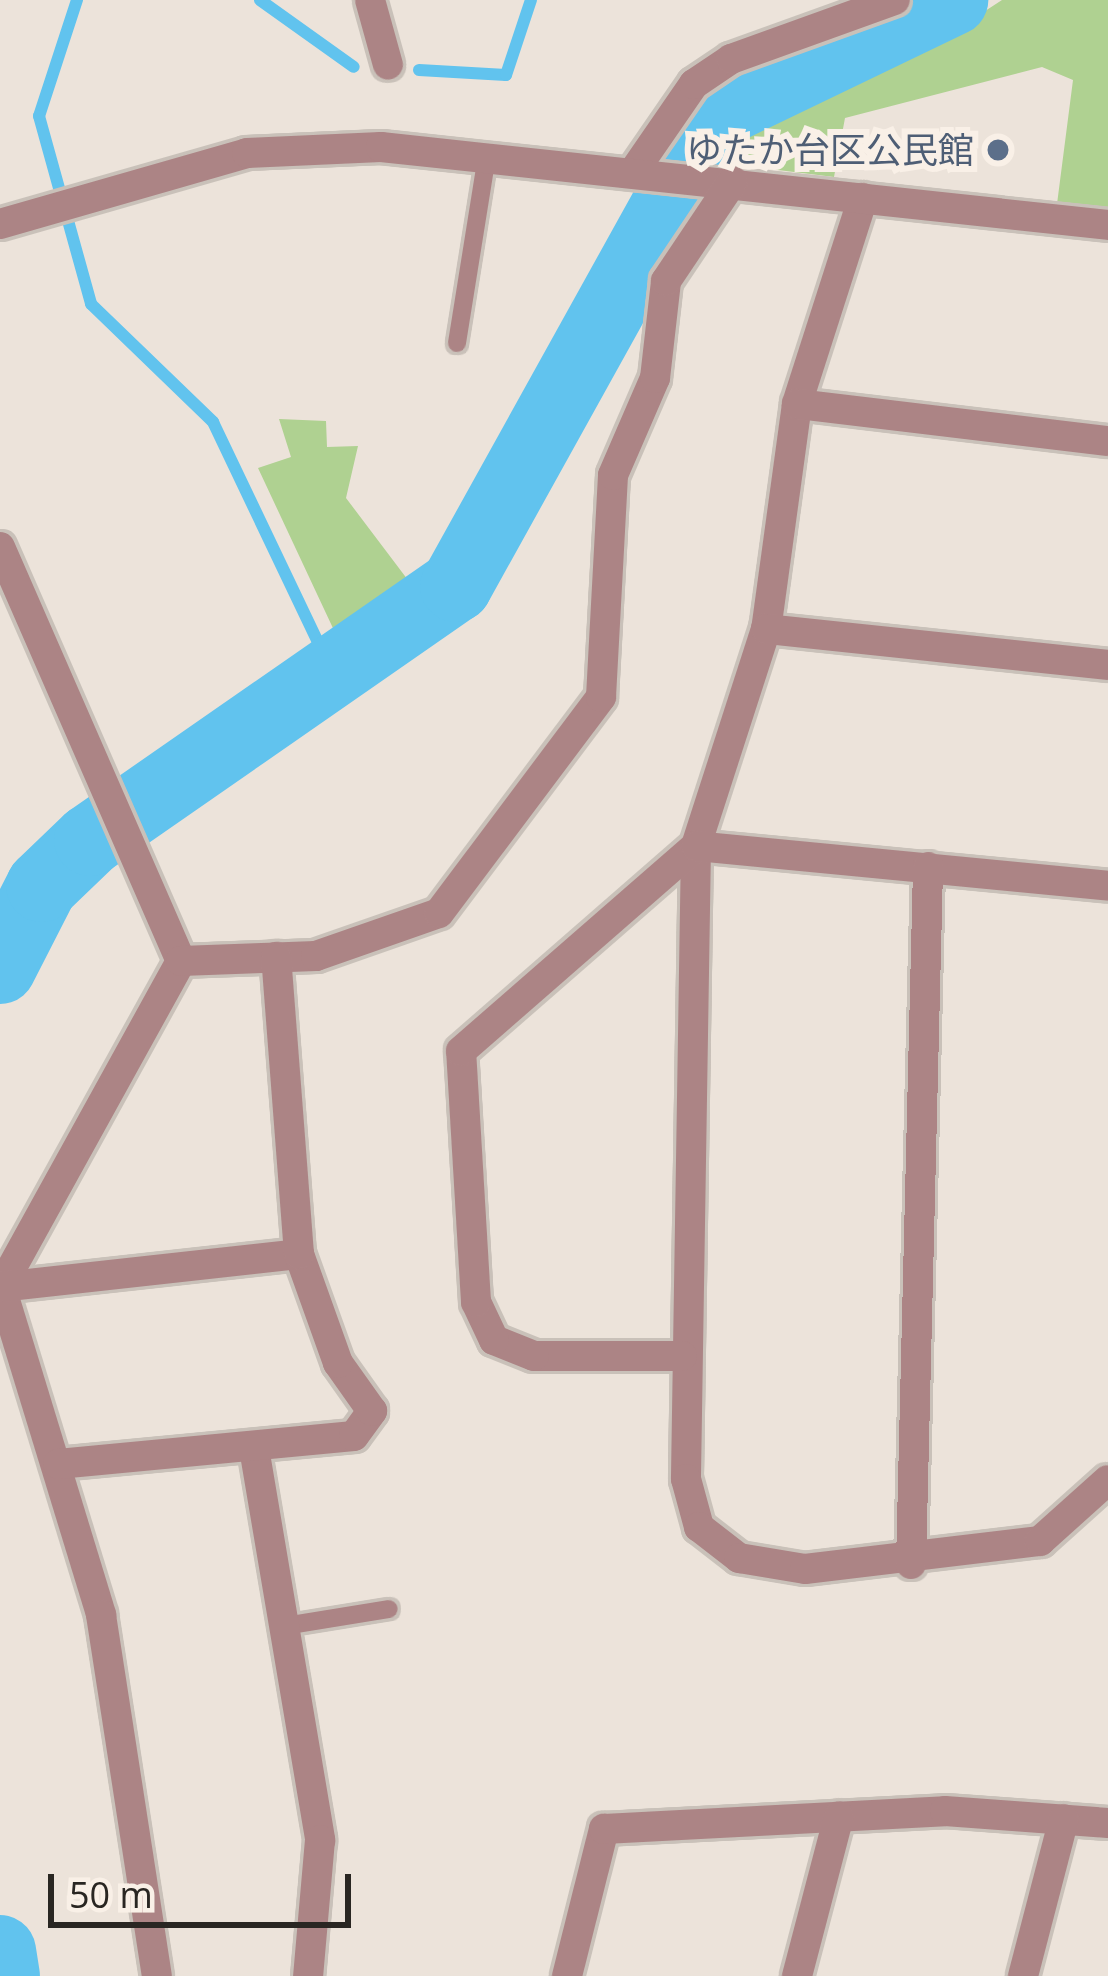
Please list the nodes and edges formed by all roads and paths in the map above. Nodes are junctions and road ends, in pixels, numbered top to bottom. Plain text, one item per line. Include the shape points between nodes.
1 (370, 0) edge
2 (895, 0) edge
3 (388, 64) dead end
4 (487, 156) junction
5 (643, 169) junction
6 (723, 180) junction
7 (863, 198) junction
8 (0, 224) edge
9 (1108, 225) edge
10 (457, 344) dead end
11 (797, 404) junction
12 (1108, 441) edge
13 (0, 547) edge
14 (766, 629) junction
15 (1108, 665) edge
16 (696, 846) junction
17 (928, 867) junction
18 (1108, 886) edge
19 (276, 957) junction
20 (181, 961) junction
21 (299, 1253) junction
22 (1, 1287) edge
23 (682, 1356) junction
24 (254, 1448) junction
25 (58, 1464) junction
26 (1108, 1480) edge
27 (911, 1564) junction
28 (388, 1610) dead end
29 (285, 1626) junction
30 (839, 1816) junction
31 (1064, 1819) junction
32 (1108, 1823) edge
33 (157, 1976) edge
34 (308, 1976) edge
35 (567, 1976) edge
36 (797, 1976) edge
37 (1023, 1976) edge

1 - 3 street
2 - 5 street via 730,59 694,84
4 - 5 street
4 - 8 street via 247,153
4 - 10 lane
5 - 6 street
6 - 7 street
6 - 19 street via 666,281 655,378 613,475 601,697 439,914 316,956
7 - 9 street
7 - 11 street
11 - 12 street
11 - 14 street
13 - 20 street
14 - 15 street
14 - 16 street
16 - 17 street
16 - 23 street
16 - 23 street via 461,1051 476,1302 494,1340 534,1356
17 - 18 street
17 - 27 street
19 - 20 street
19 - 21 street
20 - 22 street
21 - 22 street
21 - 24 street via 338,1363 372,1411 354,1436
22 - 25 street
23 - 27 street via 686,1479 699,1527 761,1562
24 - 25 street
24 - 29 street
25 - 33 street via 100,1615
26 - 27 street via 1040,1541
28 - 29 lane
29 - 34 street via 320,1840
30 - 31 street
30 - 35 street via 604,1829
30 - 36 street
31 - 32 street
31 - 37 street

